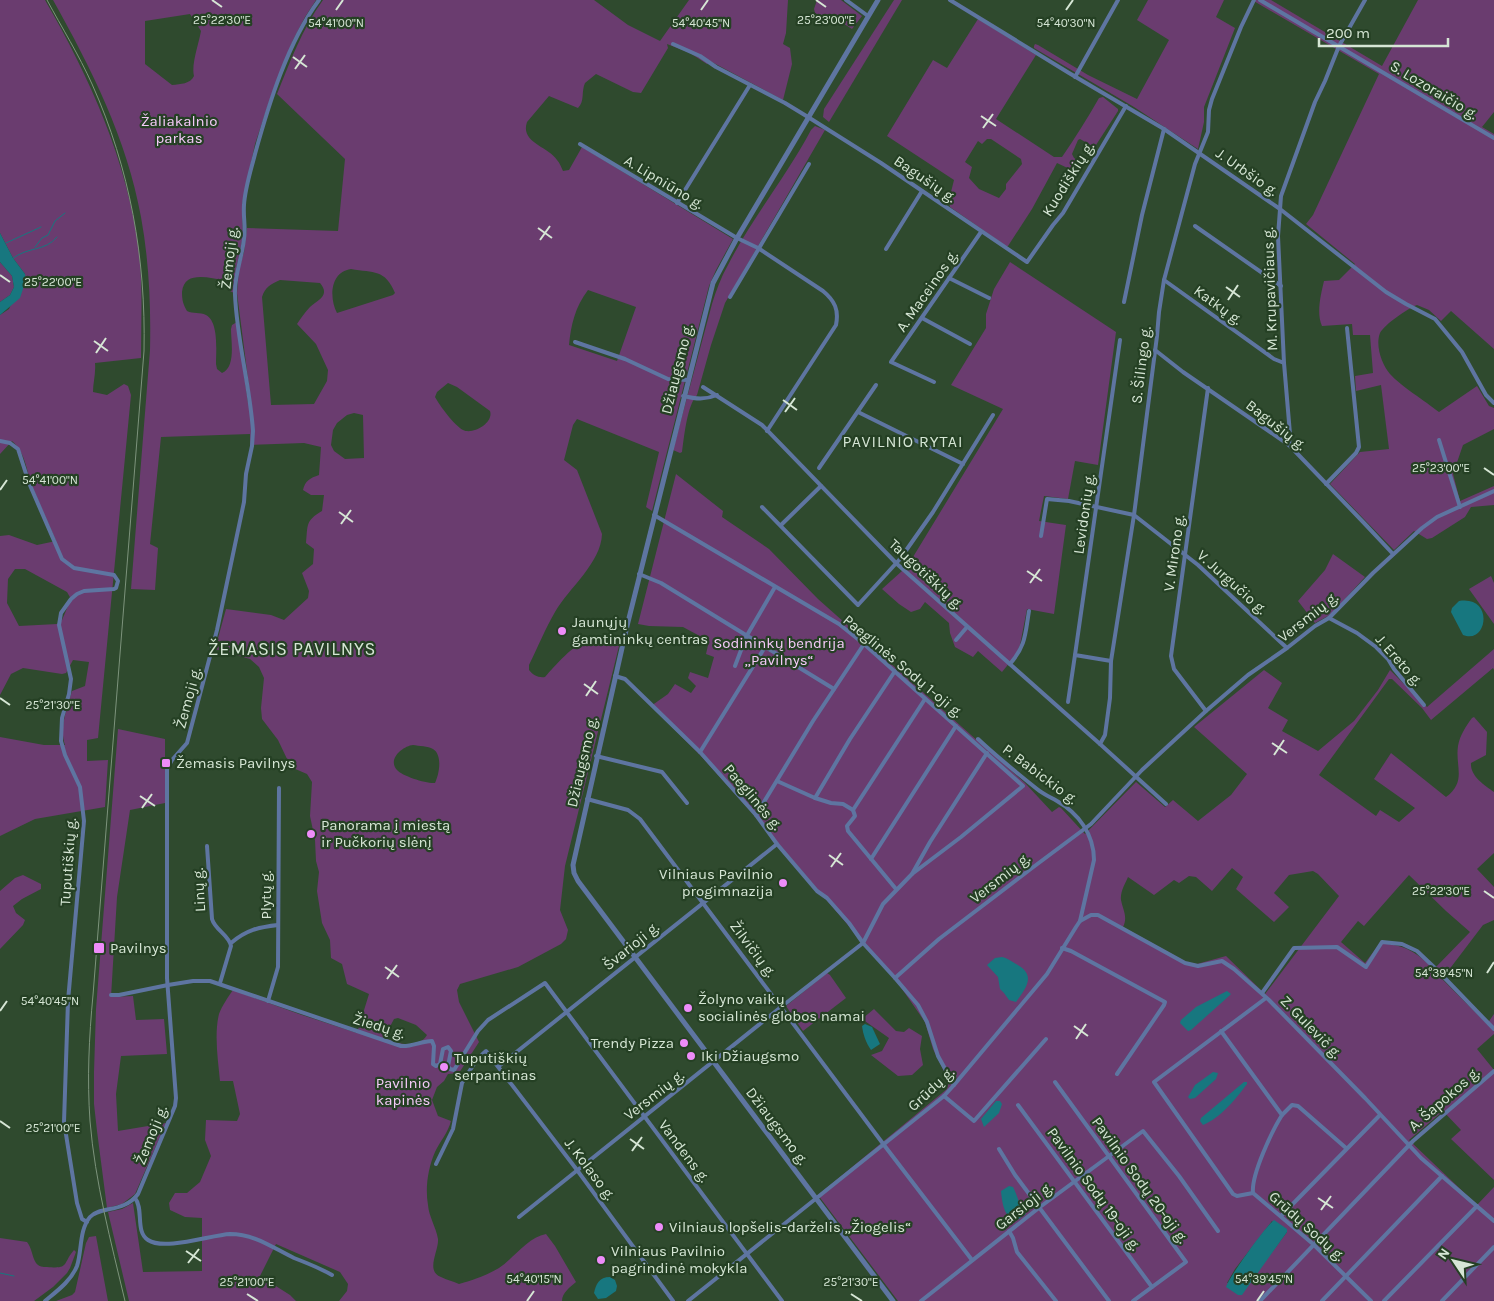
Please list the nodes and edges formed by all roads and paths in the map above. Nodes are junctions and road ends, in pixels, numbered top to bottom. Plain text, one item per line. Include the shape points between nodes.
1 (319, 0) edge
2 (846, 0) edge
3 (878, 0) edge
4 (950, 0) edge
5 (1118, 0) edge
6 (1254, 0) edge
7 (1260, 0) edge
8 (1365, 0) edge
9 (868, 16) junction
10 (673, 44) dead end
11 (1339, 46) junction
12 (1075, 77) junction
13 (750, 85) junction
14 (1126, 106) junction
15 (808, 117) junction
16 (1164, 129) junction
17 (1494, 138) edge
18 (580, 144) dead end
19 (1199, 153) junction
20 (809, 164) dead end
21 (922, 191) junction
22 (677, 203) junction
23 (1280, 209) junction
24 (1195, 226) dead end
25 (982, 232) junction
26 (736, 238) junction
27 (758, 248) junction
28 (886, 249) dead end
29 (1028, 262) joint
30 (949, 278) junction
31 (1164, 280) junction
32 (1281, 286) junction
33 (730, 297) dead end
34 (989, 298) dead end
35 (1124, 302) dead end
36 (922, 318) junction
37 (1347, 328) dead end
38 (1120, 340) dead end
39 (575, 342) dead end
40 (970, 344) dead end
41 (1155, 350) junction
42 (1284, 363) junction
43 (688, 380) junction
44 (934, 382) dead end
45 (876, 385) dead end
46 (703, 387) dead end
47 (1208, 388) junction
48 (717, 395) junction
49 (684, 396) junction
50 (1494, 403) edge
51 (858, 412) junction
52 (993, 416) dead end
53 (767, 430) junction
54 (1439, 440) dead end
55 (0, 441) edge
56 (1289, 445) junction
57 (963, 464) junction
58 (819, 468) dead end
59 (1326, 484) junction
60 (821, 486) junction
61 (1494, 491) edge
62 (762, 507) dead end
63 (1460, 507) junction
64 (1096, 508) junction
65 (654, 515) junction
66 (1134, 515) junction
67 (780, 526) junction
68 (1041, 536) dead end
69 (1392, 554) junction
70 (1185, 555) junction
71 (897, 564) junction
72 (640, 574) junction
73 (775, 587) junction
74 (1029, 611) dead end
75 (1329, 618) junction
76 (967, 627) junction
77 (746, 637) junction
78 (956, 640) dead end
79 (864, 644) junction
80 (765, 647) junction
81 (1287, 648) junction
82 (1075, 655) junction
83 (1111, 661) junction
84 (1010, 664) junction
85 (735, 666) dead end
86 (894, 671) junction
87 (615, 676) junction
88 (834, 689) junction
89 (925, 699) junction
90 (1068, 702) dead end
91 (1424, 706) dead end
92 (1206, 711) junction
93 (956, 726) junction
94 (978, 739) dead end
95 (1100, 744) junction
96 (700, 752) junction
97 (987, 753) junction
98 (596, 756) junction
99 (1136, 776) junction
100 (777, 780) junction
101 (279, 788) dead end
102 (815, 798) junction
103 (586, 799) junction
104 (687, 804) dead end
105 (1166, 804) dead end
106 (854, 810) junction
107 (756, 815) junction
108 (1086, 828) junction
109 (777, 844) junction
110 (207, 846) dead end
111 (871, 859) junction
112 (912, 874) junction
113 (896, 890) junction
114 (704, 902) junction
115 (1080, 921) junction
116 (278, 925) junction
117 (231, 943) junction
118 (864, 943) junction
119 (1062, 948) junction
120 (635, 957) junction
121 (895, 978) junction
122 (220, 983) junction
123 (168, 985) junction
124 (551, 990) joint
125 (1262, 993) junction
126 (111, 995) dead end
127 (1266, 998) junction
128 (268, 1001) junction
129 (781, 1007) junction
130 (567, 1012) junction
131 (1494, 1029) edge
132 (1221, 1032) junction
133 (1046, 1039) dead end
134 (714, 1062) junction
135 (500, 1066) junction
136 (1494, 1070) edge
137 (1117, 1074) dead end
138 (1055, 1082) dead end
139 (954, 1085) junction
140 (944, 1096) junction
141 (1018, 1105) dead end
142 (1282, 1115) junction
143 (1380, 1115) junction
144 (644, 1116) junction
145 (884, 1145) junction
146 (1410, 1146) junction
147 (1346, 1148) junction
148 (999, 1150) dead end
149 (1109, 1156) junction
150 (436, 1164) dead end
151 (577, 1170) junction
152 (1442, 1176) junction
153 (1074, 1181) junction
154 (1254, 1193) junction
155 (135, 1198) junction
156 (816, 1199) junction
157 (1477, 1206) junction
158 (1040, 1207) junction
159 (1281, 1216) junction
160 (519, 1217) dead end
161 (1494, 1220) edge
162 (87, 1222) junction
163 (1009, 1231) junction
164 (1218, 1231) dead end
165 (1313, 1244) junction
166 (1494, 1247) edge
167 (747, 1254) junction
168 (972, 1260) junction
169 (332, 1275) dead end
170 (1346, 1276) junction
171 (1152, 1287) junction
172 (46, 1301) edge
173 (673, 1301) edge
174 (688, 1301) edge
175 (782, 1301) edge
176 (893, 1301) edge
177 (921, 1301) edge
178 (1056, 1301) edge
179 (1110, 1301) edge
180 (1133, 1301) edge
181 (1260, 1301) edge
182 (1322, 1301) edge
183 (1371, 1301) edge
184 (1384, 1301) edge
185 (1442, 1301) edge

1 - 123 street, Žemoji g. via 308,15 276,88 249,177 244,206 245,238 235,294 252,420 252,446 244,502 206,675 187,743 167,769
2 - 9 street
3 - 9 street, Džiaugsmo g.
4 - 12 street, J. Urbšio g.
5 - 12 street
6 - 19 street, S. Šilingo g. via 1212,98 1208,132
7 - 11 street, S. Lozoraičio g.
8 - 11 street, M. Krupavičiaus g.
9 - 15 street, Džiaugsmo g.
10 - 13 street, Bagušių g.
11 - 17 street, S. Lozoraičio g.
11 - 23 street, M. Krupavičiaus g. via 1296,153 1281,196
12 - 14 street, J. Urbšio g.
13 - 15 street, Bagušių g.
13 - 22 street
14 - 16 street, J. Urbšio g.
14 - 29 street, Kuodiškių g. via 1063,213
15 - 21 street, Bagušių g.
15 - 26 street, Džiaugsmo g.
16 - 19 street, J. Urbšio g.
16 - 35 street
18 - 22 street, A. Lipniūno g.
19 - 23 street, J. Urbšio g.
19 - 31 street, S. Šilingo g.
20 - 27 street
21 - 25 street, Bagušių g.
21 - 28 street
22 - 26 street, A. Lipniūno g.
23 - 32 street, M. Krupavičiaus g.
23 - 50 street, J. Urbšio g. via 1386,292 1435,319 1462,352 1486,395
24 - 32 street
25 - 29 street, Bagušių g.
25 - 30 street, A. Maceinos g.
26 - 27 street, A. Lipniūno g.
26 - 43 street, Džiaugsmo g. via 713,283
27 - 33 street
27 - 53 street, A. Lipniūno g. via 833,299 837,314 836,325
30 - 34 street
30 - 36 street, A. Maceinos g.
31 - 41 street, S. Šilingo g.
31 - 42 street, Katkų g.
32 - 42 street, M. Krupavičiaus g.
36 - 40 street
36 - 44 street, A. Maceinos g. via 891,362
37 - 59 street via 1359,447
38 - 64 street, Levidonių g.
39 - 43 street via 625,359 668,379
41 - 47 street, Bagušių g.
41 - 66 street, S. Šilingo g.
42 - 56 street, M. Krupavičiaus g.
43 - 49 street, Džiaugsmo g.
45 - 51 street
46 - 48 street, Taugotiškių g.
47 - 56 street, Bagušių g.
47 - 70 street, V. Mirono g.
48 - 49 street via 696,399
48 - 53 street, Taugotiškių g.
49 - 65 street, Džiaugsmo g.
51 - 57 street
51 - 58 street
52 - 57 street
53 - 60 street, Taugotiškių g.
54 - 63 street
55 - 162 street, Tuputiškių g. via 18,449 29,484 58,552 66,563 74,568 114,575 118,581 114,589 84,592 70,599 61,612 59,625 71,679 60,735 65,755 80,787 84,821 68,1001 64,1122 77,1202 82,1219
56 - 59 street, Bagušių g.
57 - 71 street
59 - 69 street, Bagušių g.
60 - 67 street
60 - 71 street, Taugotiškių g.
61 - 63 street, Versmių g.
62 - 67 street
63 - 69 street, Versmių g. via 1422,528
64 - 66 street, V. Jurgučio g.
64 - 68 street, V. Jurgučio g. via 1047,499
64 - 82 street, Levidonių g.
65 - 72 street, Džiaugsmo g.
65 - 73 street, Paeglinės Sodų 1-oji g.
66 - 70 street, V. Jurgučio g.
66 - 83 street, S. Šilingo g.
67 - 71 street via 858,605
69 - 75 street, Versmių g.
70 - 81 street, V. Jurgučio g.
70 - 92 street, V. Mirono g. via 1171,662
71 - 76 street, Taugotiškių g.
72 - 77 street via 661,583
72 - 87 street, Džiaugsmo g.
73 - 77 street
73 - 79 street, Paeglinės Sodų 1-oji g. via 839,624
74 - 84 street via 1023,644
75 - 81 street, Versmių g.
75 - 91 street, J. Ereto g. via 1376,647
76 - 78 street
76 - 84 street, Taugotiškių g.
77 - 80 street
77 - 85 street
79 - 86 street, Paeglinės Sodų 1-oji g.
79 - 88 street
80 - 88 street
80 - 96 street
81 - 92 street, Versmių g. via 1248,675
82 - 83 street
82 - 90 street, Levidonių g.
83 - 95 street, S. Šilingo g. via 1110,698 1105,735
84 - 95 street, Taugotiškių g.
86 - 89 street, Paeglinės Sodų 1-oji g.
86 - 102 street
87 - 96 street, Paeglinės g. via 625,679
87 - 98 street, Džiaugsmo g.
88 - 100 street
89 - 93 street, Paeglinės Sodų 1-oji g.
89 - 106 street
92 - 99 street, Versmių g.
93 - 97 street, Paeglinės Sodų 1-oji g.
93 - 111 street
94 - 108 street, P. Babickio g. via 1039,790 1064,806
95 - 99 street, Taugotiškių g.
96 - 107 street, Paeglinės g.
97 - 112 street
97 - 112 street, Paeglinės Sodų 1-oji g. via 1023,786
98 - 103 street, Džiaugsmo g.
98 - 104 street via 662,772
99 - 105 street, Taugotiškių g.
99 - 108 street, Versmių g.
100 - 102 street
100 - 107 street
101 - 116 street, Plytų g.
102 - 106 street
103 - 114 street, Žilvičių g. via 636,814
103 - 120 street, Džiaugsmo g. via 573,858 574,873
106 - 111 street via 855,816 847,828
107 - 109 street, Paeglinės g.
108 - 115 street, Grūdų g. via 1094,860
108 - 121 street, Versmių g. via 946,934
109 - 114 street, Švarioji g.
109 - 118 street, Paeglinės g.
110 - 117 street, Linų g. via 212,919
111 - 113 street
112 - 113 street
113 - 118 street via 880,909
114 - 120 street, Švarioji g.
114 - 129 street, Žilvičių g.
115 - 119 street, Grūdų g.
115 - 125 street, Z. Gulevič g. via 1098,915 1192,966 1222,961
116 - 117 street via 251,929
116 - 128 street, Plytų g. via 278,967
117 - 122 street
118 - 121 street
118 - 129 street, Versmių g.
119 - 137 street via 1165,1002
119 - 139 street, Grūdų g. via 1042,981
120 - 130 street, Švarioji g.
120 - 134 street, Džiaugsmo g.
121 - 139 street via 918,1005 938,1056
122 - 123 street, Žiedų g. via 202,980
122 - 128 street, Žiedų g.
123 - 126 street, Žiedų g.
123 - 155 street, Žemoji g. via 175,1106
124 - 128 street, Žiedų g. via 543,984 488,1020 454,1070 448,1066 451,1051 448,1047 436,1066 433,1064 432,1042 401,1046
124 - 130 street, Vandens g.
125 - 127 street, Z. Gulevič g.
125 - 131 street via 1294,948 1337,947 1366,967 1382,942 1397,942 1417,951
127 - 132 street
127 - 143 street, Z. Gulevič g.
129 - 134 street, Versmių g.
129 - 145 street, Žilvičių g.
130 - 135 street, Švarioji g.
130 - 144 street, Vandens g.
132 - 142 street
132 - 154 street, Grūdų Sodų g. via 1154,1082 1233,1194
133 - 140 street via 974,1121
134 - 144 street, Versmių g.
134 - 156 street, Džiaugsmo g.
135 - 150 street, J. Kolaso g. via 484,1051 462,1083 452,1129
135 - 151 street, J. Kolaso g.
136 - 146 street, A. Šapokos g.
138 - 149 street, Pavilnio Sodų 20-oji g.
139 - 140 street, Grūdų g.
140 - 145 street, Grūdų g.
141 - 153 street, Pavilnio Sodų 19-oji g.
142 - 147 street via 1292,1105 1298,1106
142 - 154 street via 1254,1179
143 - 146 street, Z. Gulevič g.
143 - 147 street
144 - 151 street, Versmių g.
144 - 167 street, Vandens g.
145 - 156 street, Grūdų g.
145 - 168 street, Žilvičių g.
146 - 152 street, Z. Gulevič g.
146 - 165 street, A. Šapokos g.
147 - 159 street
148 - 158 street
149 - 153 street, Garsioji g.
149 - 164 street, Garsioji g. via 1143,1131
149 - 171 street, Pavilnio Sodų 20-oji g. via 1186,1262
151 - 160 street, Versmių g.
151 - 173 street, J. Kolaso g.
152 - 157 street, Z. Gulevič g.
152 - 170 street
153 - 158 street, Garsioji g.
153 - 171 street, Pavilnio Sodų 19-oji g.
154 - 159 street, Grūdų Sodų g.
155 - 162 street via 123,1206 93,1214
155 - 169 street via 139,1204 144,1236 150,1242 176,1243 230,1234 243,1235 264,1241
156 - 167 street, Grūdų g.
156 - 176 street, Džiaugsmo g.
157 - 161 street, Z. Gulevič g.
157 - 184 street
158 - 163 street, Garsioji g.
158 - 179 street
159 - 165 street, Grūdų Sodų g.
162 - 172 street via 74,1272
163 - 168 street, Garsioji g.
163 - 178 street via 1017,1252
165 - 170 street, Grūdų Sodų g.
165 - 181 street, A. Šapokos g.
166 - 185 street
167 - 174 street, Grūdų g.
167 - 175 street, Vandens g.
168 - 177 street, Garsioji g.
170 - 182 street
170 - 183 street, Grūdų Sodų g.
171 - 180 street, Pavilnio Sodų 20-oji g.

